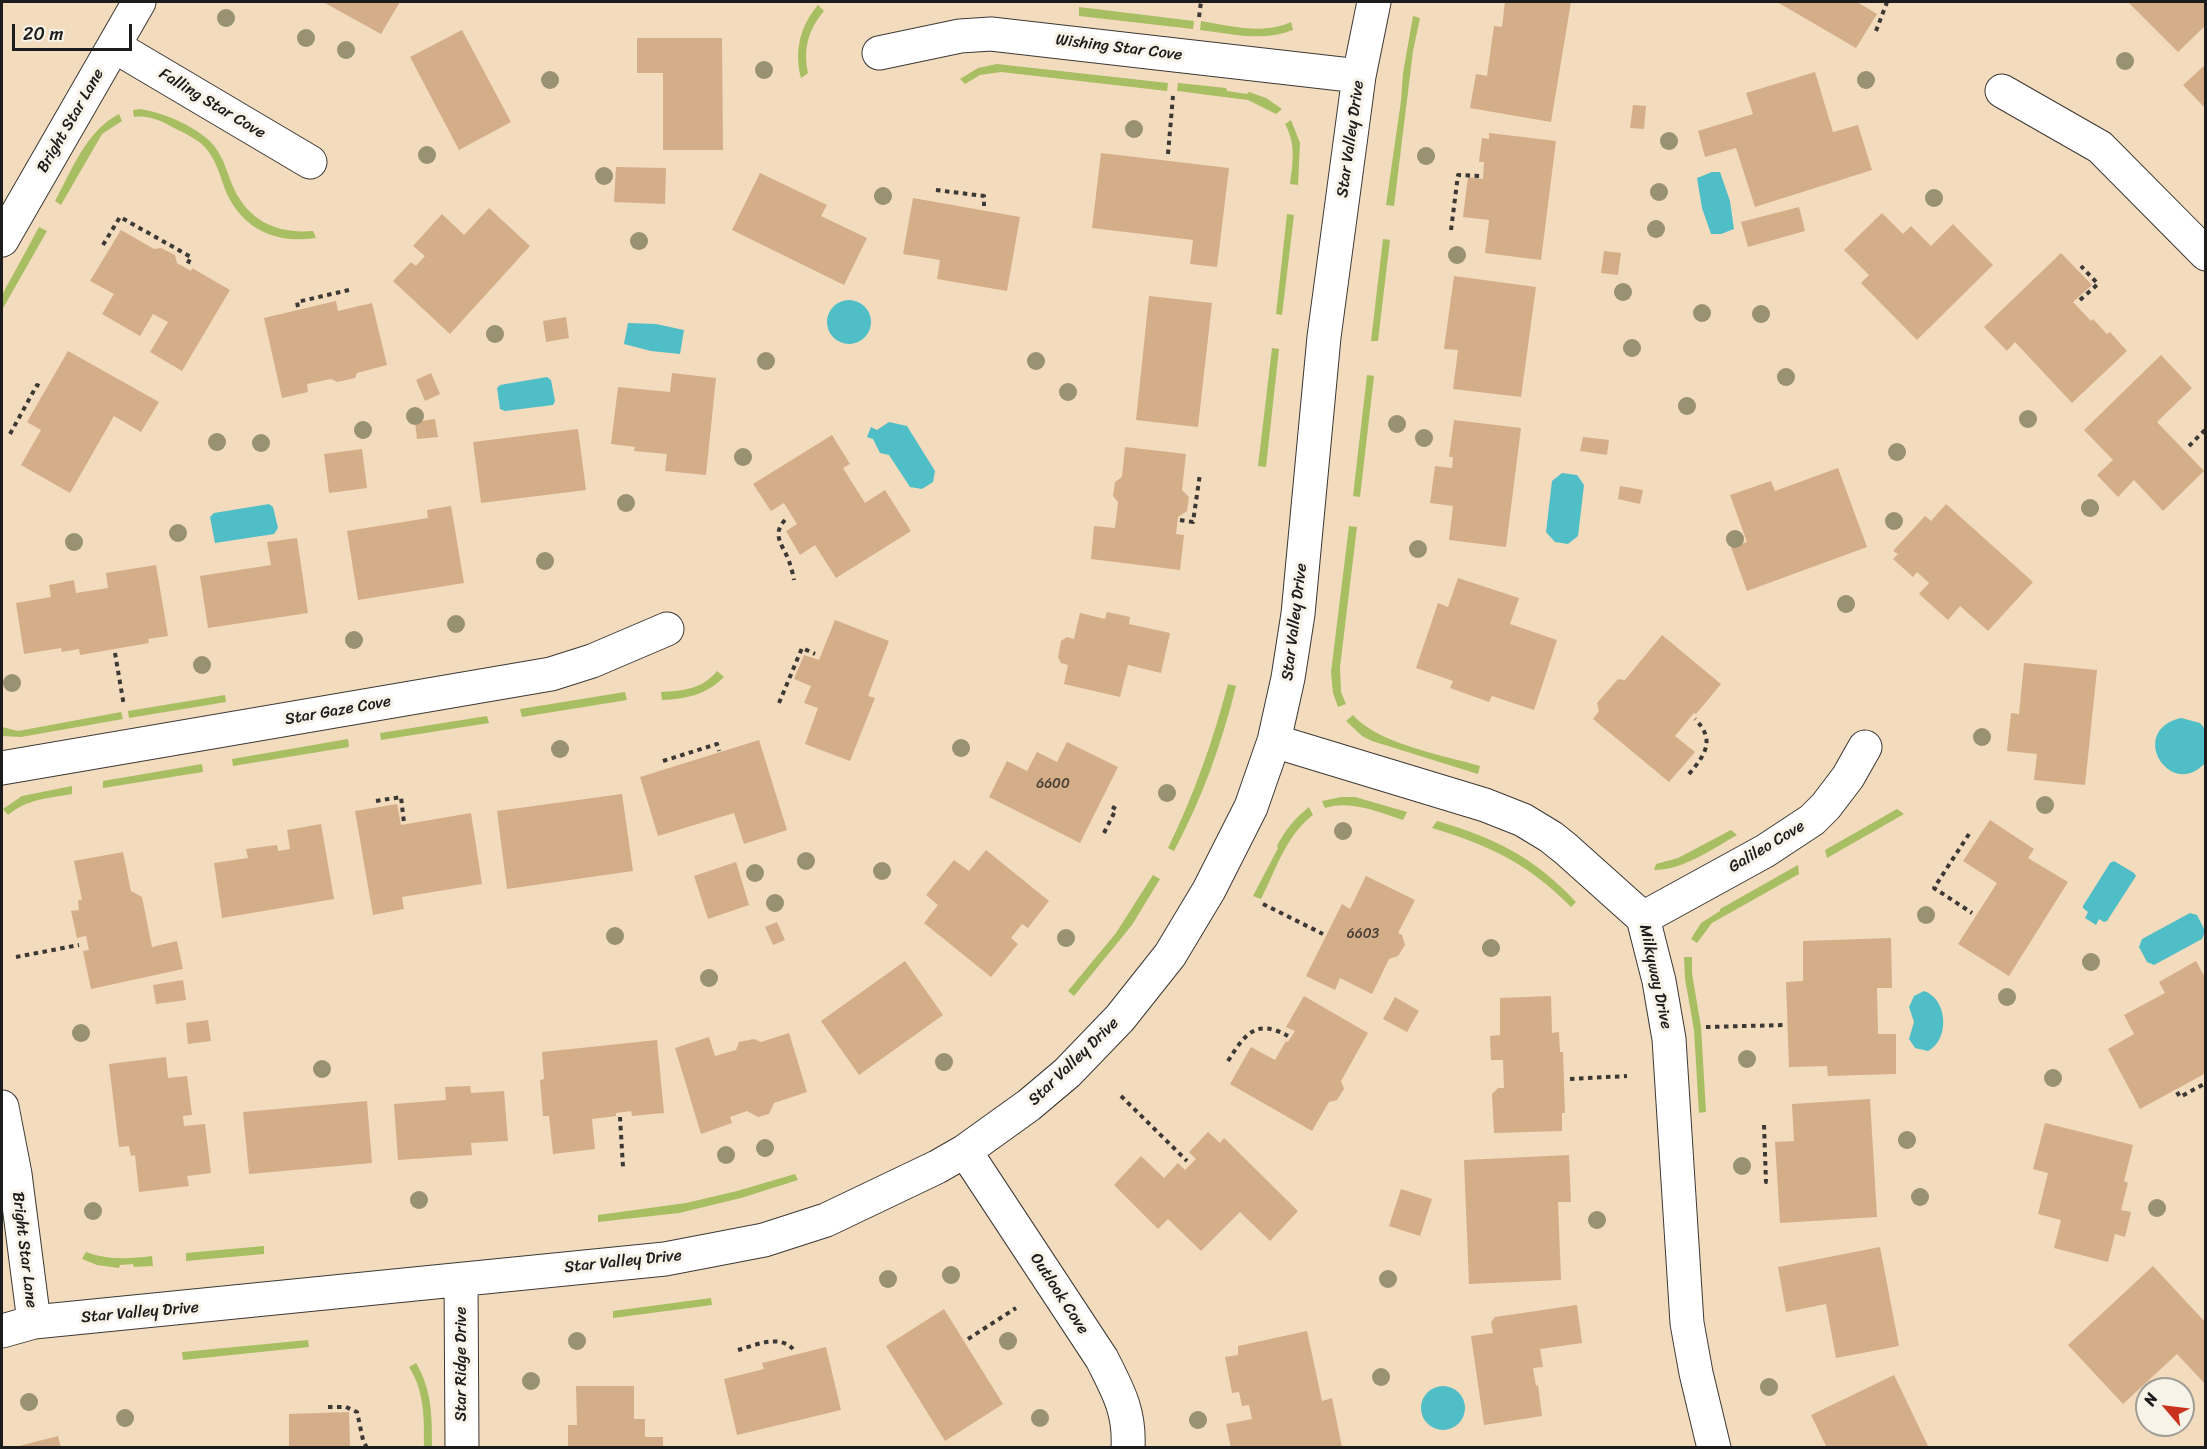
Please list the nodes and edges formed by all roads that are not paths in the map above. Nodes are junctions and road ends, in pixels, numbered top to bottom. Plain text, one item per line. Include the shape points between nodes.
1 (139, 2) edge
2 (1374, 2) edge
3 (114, 46) junction
4 (879, 53) dead end
5 (1359, 76) junction
6 (2002, 92) dead end
7 (310, 162) dead end
8 (2, 240) edge
9 (2205, 254) edge
10 (667, 629) dead end
11 (1274, 741) junction
12 (1865, 747) dead end
13 (2, 768) edge
14 (1643, 918) junction
15 (2, 1107) edge
16 (965, 1151) junction
17 (461, 1280) junction
18 (34, 1323) junction
19 (2, 1331) edge
20 (462, 1448) edge
21 (1128, 1448) edge
22 (1714, 1448) edge

1 - 3 street, Bright Star Lane
2 - 5 street, Star Valley Drive
3 - 7 street, Falling Star Cove
3 - 8 street, Bright Star Lane
4 - 5 street, Wishing Star Cove via 960,36 991,34
5 - 11 street, Star Valley Drive via 1324,338 1298,614
6 - 9 street via 2100,147
10 - 13 street, Star Gaze Cove via 551,674
11 - 14 street, Milkyway Drive via 1523,820 1566,849
11 - 16 street, Star Valley Drive via 1251,807 1209,890 1139,997 1067,1073
12 - 14 street, Galileo Cove via 1848,777 1812,820 1765,851
14 - 22 street, Milkyway Drive via 1669,1039 1687,1323
15 - 18 street, Bright Star Lane via 15,1174
16 - 17 street, Star Valley Drive via 834,1216 764,1240 665,1259
16 - 21 street, Outlook Cove via 1102,1359 1119,1393 1129,1426
17 - 18 street, Star Valley Drive
17 - 20 street, Star Ridge Drive
18 - 19 street, Star Valley Drive

